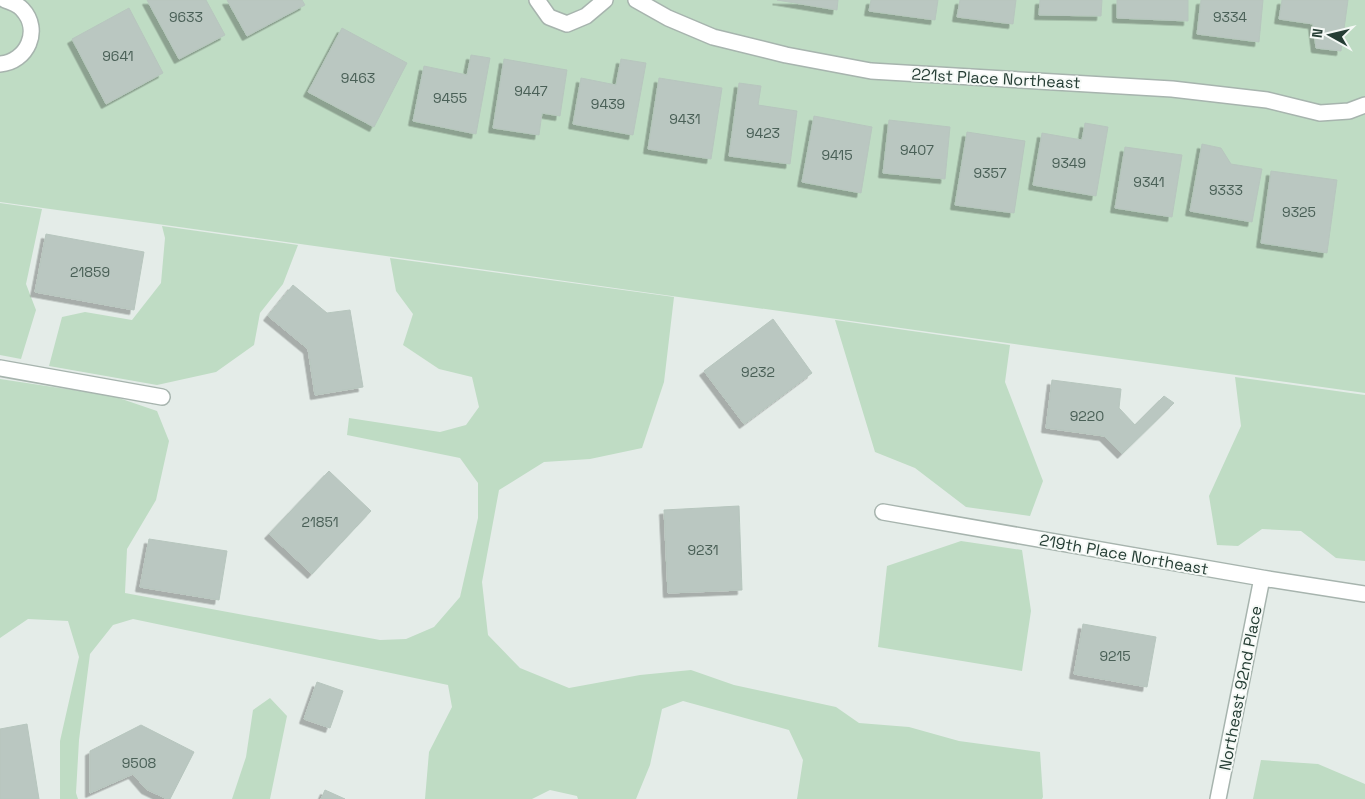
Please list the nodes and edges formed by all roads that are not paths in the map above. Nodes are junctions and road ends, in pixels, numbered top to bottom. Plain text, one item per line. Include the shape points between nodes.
1 (5, 0) edge
2 (537, 0) edge
3 (606, 0) edge
4 (636, 0) edge
5 (28, 4) edge
6 (0, 64) edge
7 (1365, 105) edge
8 (0, 368) edge
9 (162, 397) dead end
10 (883, 512) dead end
11 (1262, 578) junction
12 (1365, 594) edge
13 (1218, 799) edge

1 - 5 street
2 - 3 street via 548,18 567,24 586,16
4 - 7 street, 221st Place Northeast via 713,37 871,71 1172,89 1266,100 1320,113 1349,111
5 - 6 street via 30,41 17,59
8 - 9 street
10 - 11 street, 219th Place Northeast
11 - 12 street, 219th Place Northeast
11 - 13 street, Northeast 92nd Place

